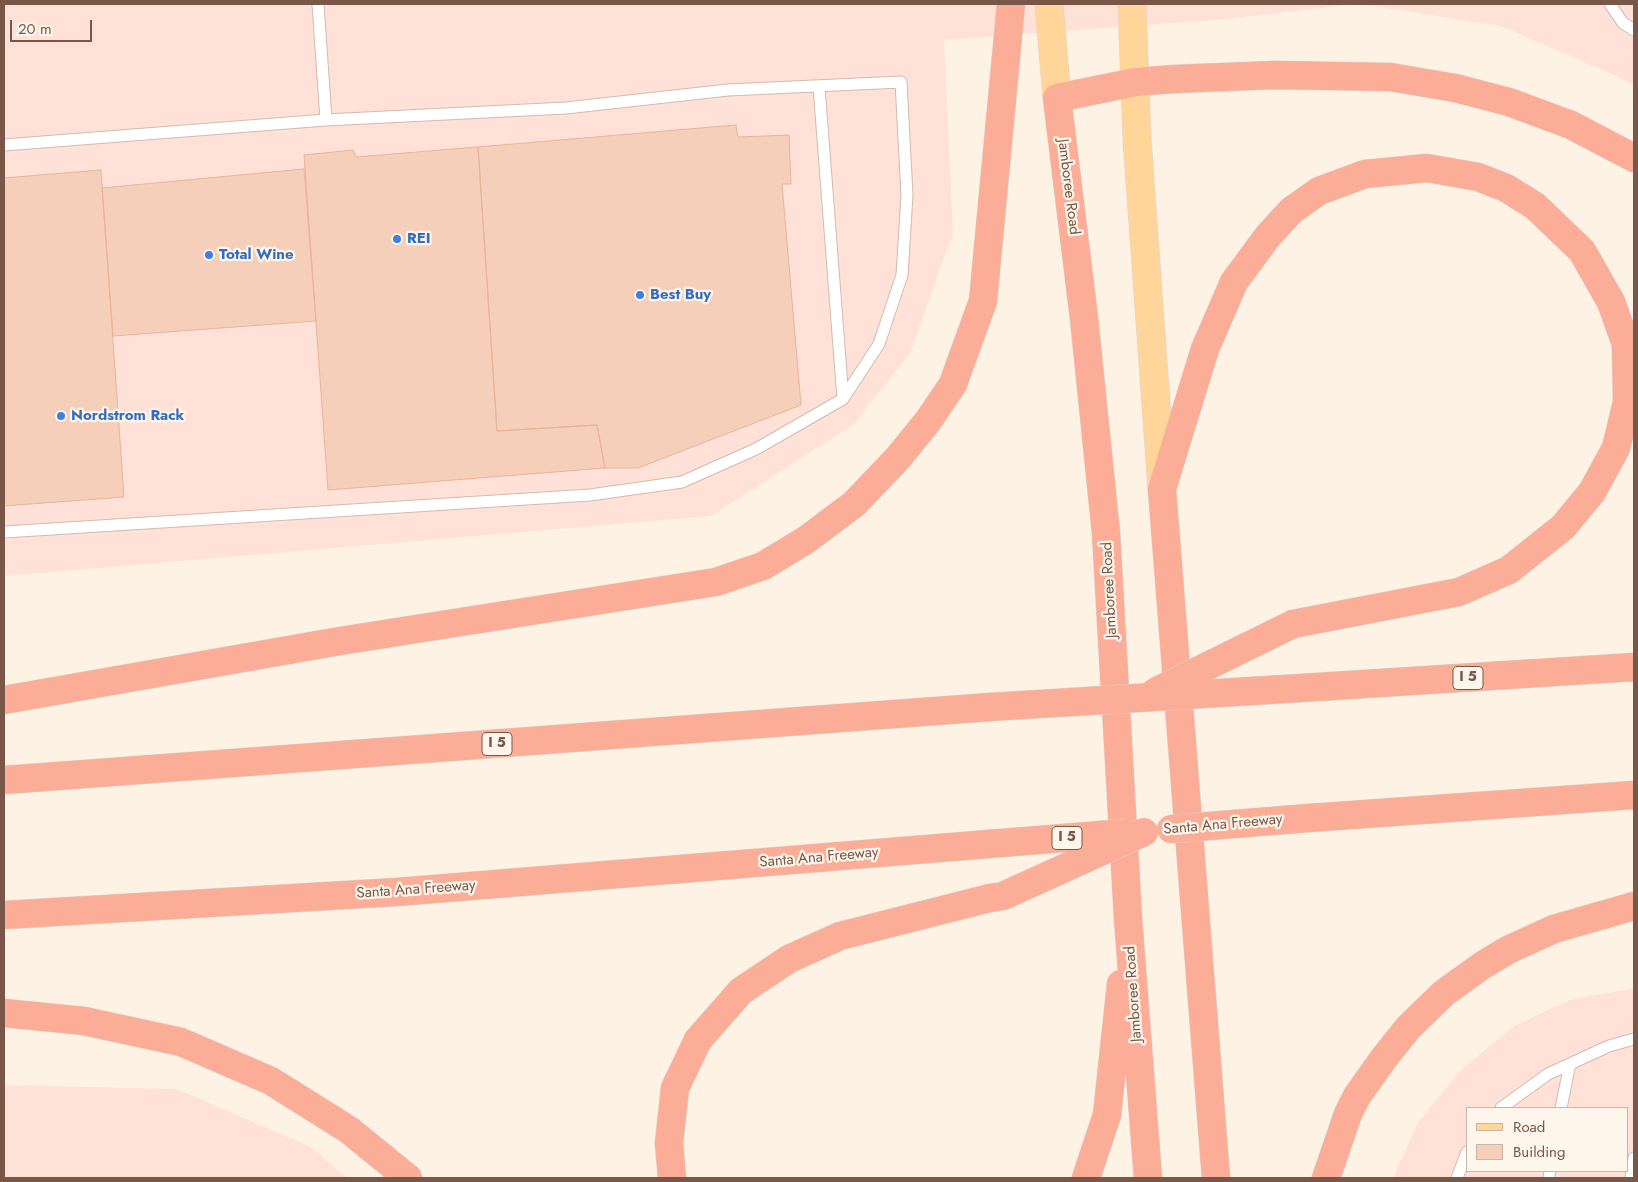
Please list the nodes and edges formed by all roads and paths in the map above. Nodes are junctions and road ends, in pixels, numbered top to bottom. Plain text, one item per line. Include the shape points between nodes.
1 (318, 4) edge
2 (1011, 4) edge
3 (1050, 4) edge
4 (1132, 4) edge
5 (1610, 4) edge
6 (1634, 30) edge
7 (1136, 82) junction
8 (819, 87) junction
9 (1057, 98) junction
10 (326, 120) junction
11 (4, 144) edge
12 (1634, 158) edge
13 (843, 399) junction
14 (1628, 424) edge
15 (1162, 489) junction
16 (4, 532) edge
17 (1634, 667) edge
18 (1145, 696) junction
19 (4, 700) edge
20 (4, 780) edge
21 (1634, 795) edge
22 (1144, 832) junction
23 (1634, 906) edge
24 (4, 914) edge
25 (1128, 918) junction
26 (4, 1013) edge
27 (1634, 1040) edge
28 (1570, 1064) junction
29 (1502, 1107) edge
30 (1562, 1107) edge
31 (1466, 1155) edge
32 (1634, 1158) edge
33 (408, 1178) edge
34 (672, 1178) edge
35 (1086, 1178) edge
36 (1148, 1178) edge
37 (1216, 1178) edge
38 (1326, 1178) edge
39 (1457, 1178) edge
40 (1631, 1178) edge

1 - 10 lane
2 - 19 highway via 983,301 953,384 898,458 854,504 806,540 763,566 716,582 340,641
3 - 9 main road, Jamboree Road
4 - 7 main road
5 - 6 lane via 1623,23
7 - 9 highway
7 - 12 highway via 1275,75 1390,77 1455,88 1509,102 1571,125
7 - 15 main road via 1137,139
8 - 10 lane via 728,90 566,108
8 - 13 lane
8 - 13 lane via 901,82 907,195 902,274 879,344
9 - 25 highway, Jamboree Road via 1106,533
10 - 11 lane
13 - 16 lane via 756,449 682,482 590,495
14 - 15 highway via 1626,344 1611,302 1582,252 1535,206 1506,188 1478,177 1427,168 1365,174 1319,191 1291,211 1234,282 1206,349
14 - 18 highway, bridge via 1592,492 1563,527 1509,570 1459,592 1293,624
15 - 37 highway
17 - 18 highway, I 5, bridge
18 - 20 highway, I 5, bridge
21 - 22 highway, Santa Ana Freeway / I 5, bridge
22 - 24 highway, Santa Ana Freeway / I 5, bridge via 397,892
22 - 34 highway, bridge via 1003,896 840,936 789,959 741,991 698,1040 676,1088 668,1144
23 - 38 highway via 1554,929 1516,946 1444,993 1402,1036 1358,1096 1348,1114
25 - 35 highway via 1107,1115
25 - 36 highway, Jamboree Road
26 - 33 highway via 84,1021 181,1042 271,1081 349,1130
27 - 28 lane via 1609,1046
28 - 29 lane via 1548,1074
28 - 30 lane
31 - 39 lane
32 - 40 lane

